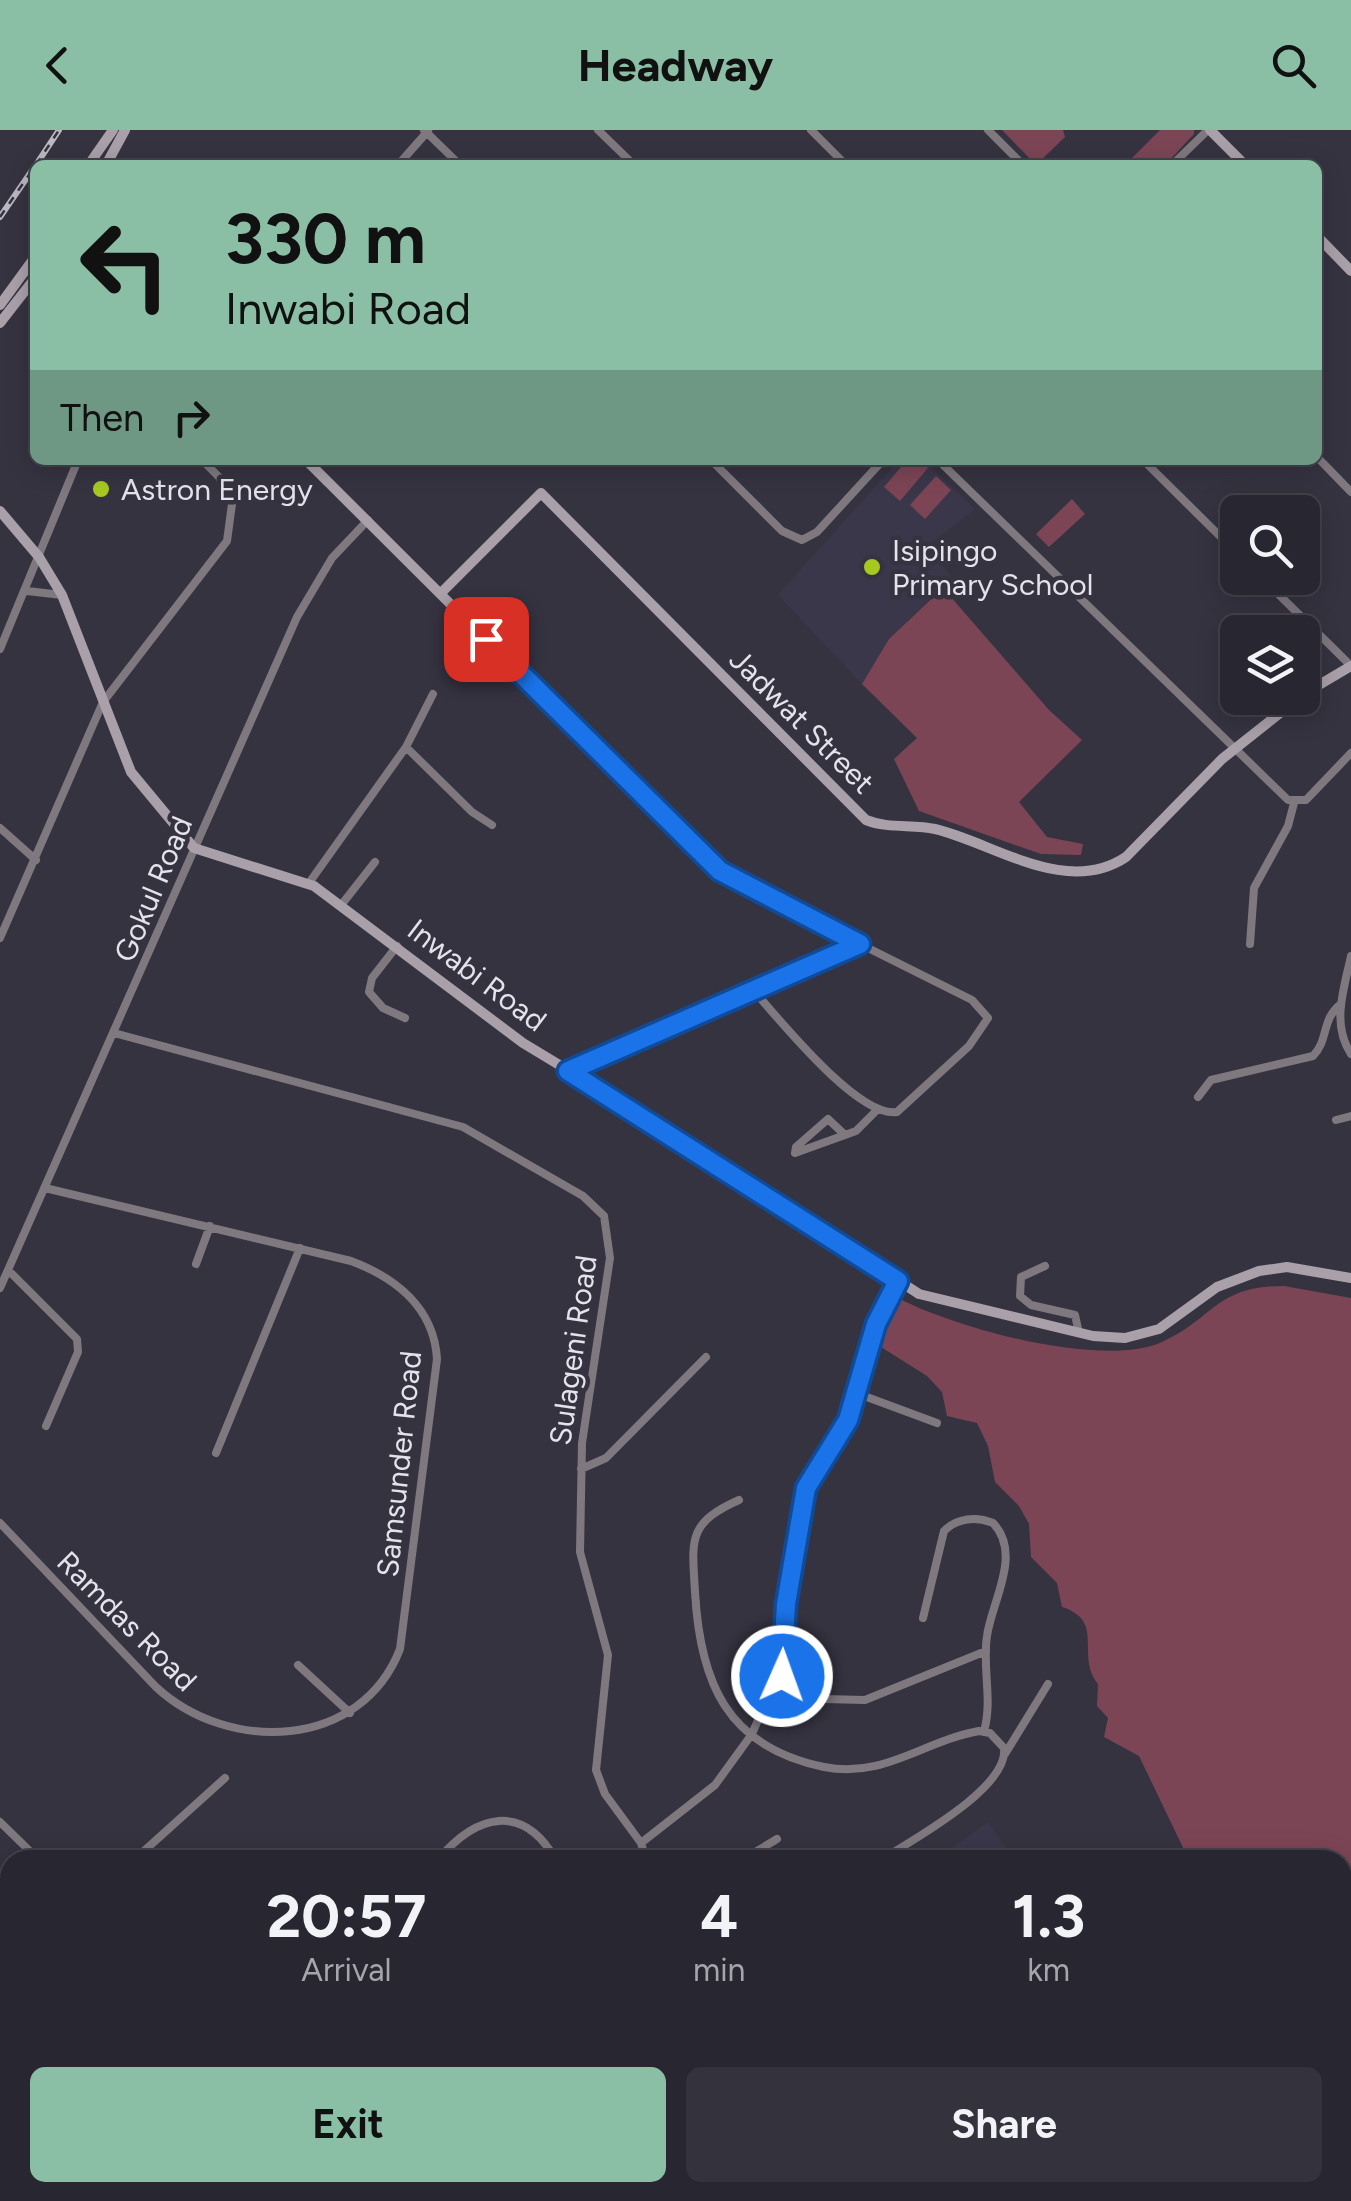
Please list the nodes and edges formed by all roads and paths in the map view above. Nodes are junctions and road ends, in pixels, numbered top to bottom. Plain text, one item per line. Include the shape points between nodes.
1 (112, 130) edge
2 (125, 130) edge
3 (598, 130) edge
4 (811, 130) edge
5 (988, 130) edge
6 (1209, 130) edge
7 (427, 131) edge
8 (90, 160) edge
9 (108, 160) edge
10 (402, 160) edge
11 (455, 160) edge
12 (629, 160) edge
13 (841, 160) edge
14 (1018, 160) edge
15 (1177, 160) edge
16 (1240, 160) edge
17 (1322, 241) edge
18 (30, 265) edge
19 (1351, 270) edge
20 (30, 284) edge
21 (0, 305) edge
22 (0, 323) edge
23 (1322, 462) edge
24 (76, 465) edge
25 (206, 465) edge
26 (311, 465) edge
27 (716, 465) edge
28 (879, 465) edge
29 (943, 465) edge
30 (1148, 465) edge
31 (1351, 492) edge
32 (0, 511) edge
33 (368, 520) junction
34 (1220, 536) edge
35 (40, 557) junction
36 (27, 592) junction
37 (442, 593) junction
38 (62, 595) junction
39 (1279, 595) edge
40 (0, 648) edge
41 (1351, 666) edge
42 (1320, 685) edge
43 (433, 694) dead end
44 (103, 702) junction
45 (1278, 715) edge
46 (110, 722) junction
47 (91, 733) junction
48 (406, 748) junction
49 (1236, 750) junction
50 (1351, 753) edge
51 (1294, 803) junction
52 (492, 826) dead end
53 (0, 828) edge
54 (194, 848) junction
55 (36, 860) junction
56 (375, 862) dead end
57 (309, 883) junction
58 (342, 904) junction
59 (0, 938) edge
60 (860, 944) junction
61 (1250, 944) dead end
62 (397, 946) junction
63 (1351, 956) edge
64 (754, 991) junction
65 (1341, 1004) junction
66 (405, 1018) dead end
67 (114, 1033) junction
68 (1351, 1054) edge
69 (568, 1071) junction
70 (1198, 1097) dead end
71 (878, 1109) junction
72 (1351, 1116) edge
73 (1336, 1120) dead end
74 (845, 1134) junction
75 (45, 1188) junction
76 (210, 1226) junction
77 (300, 1248) junction
78 (196, 1264) dead end
79 (1045, 1266) dead end
80 (8, 1270) junction
81 (1351, 1278) edge
82 (898, 1281) junction
83 (0, 1288) edge
84 (1079, 1333) junction
85 (706, 1357) dead end
86 (856, 1393) junction
87 (937, 1423) dead end
88 (46, 1426) dead end
89 (216, 1453) dead end
90 (581, 1469) junction
91 (738, 1500) dead end
92 (0, 1523) edge
93 (923, 1618) dead end
94 (986, 1651) junction
95 (298, 1665) dead end
96 (392, 1666) joint
97 (779, 1675) junction
98 (1048, 1684) dead end
99 (350, 1714) junction
100 (984, 1731) junction
101 (752, 1734) junction
102 (1005, 1754) junction
103 (225, 1778) dead end
104 (0, 1822) edge
105 (777, 1839) dead end
106 (641, 1843) junction
107 (29, 1850) edge
108 (145, 1850) edge
109 (450, 1850) edge
110 (547, 1850) edge
111 (643, 1850) edge
112 (759, 1850) edge
113 (896, 1850) edge

1 - 8 street
2 - 9 street
3 - 12 street
4 - 13 street
5 - 14 street
6 - 15 street
6 - 16 street
7 - 10 street
7 - 11 street
17 - 19 street
18 - 21 street
20 - 22 street
23 - 31 street
24 - 35 street
25 - 44 street via 228,494 230,534
26 - 33 street
27 - 28 street via 782,531 802,540
29 - 49 street
30 - 34 street
32 - 35 street
33 - 37 street
33 - 54 street, Gokul Road via 332,558 305,601
35 - 36 street
35 - 38 street
36 - 38 street
36 - 40 street
37 - 49 street, Jadwat Street via 541,493 866,820 930,828 1038,866 1088,868 1126,856
37 - 60 street via 708,861 747,888
38 - 44 street
39 - 41 street
41 - 42 street
43 - 48 street
44 - 46 street
44 - 47 street
45 - 49 street
46 - 47 street
46 - 54 street via 131,772
47 - 55 street
48 - 52 street
48 - 57 street
49 - 51 street
50 - 51 street via 1306,800
51 - 61 street via 1254,888
53 - 55 street
54 - 57 street, Inwabi Road
54 - 67 street, Gokul Road
55 - 59 street
56 - 58 street
57 - 58 street, Inwabi Road
58 - 62 street, Inwabi Road
60 - 64 street
60 - 71 street via 972,1000 988,1018 984,1031 902,1109
62 - 66 street via 368,992 382,1008
62 - 69 street, Inwabi Road
63 - 65 street
64 - 69 street
64 - 71 street via 831,1075
65 - 68 street via 1340,1030
65 - 70 street via 1327,1016 1322,1046 1313,1056 1211,1080
67 - 75 street, Gokul Road
67 - 90 street, Sulageni Road via 463,1127 596,1206 604,1216 610,1258
69 - 82 street, Inwabi Road
71 - 74 street
72 - 73 street
74 - 74 street via 800,1155 795,1153 828,1120
75 - 76 street, Samsunder Road
75 - 80 street, Gokul Road
76 - 77 street, Samsunder Road
76 - 78 street
77 - 89 street
77 - 96 street, Samsunder Road via 388,1275 421,1311 436,1344 402,1636
79 - 84 street via 1021,1277 1020,1296 1030,1305 1070,1312
80 - 83 street, Gokul Road
80 - 88 street via 78,1339
81 - 84 street, Inwabi Road via 1274,1267 1217,1287 1140,1336
82 - 84 street, Inwabi Road via 931,1299
82 - 86 street via 880,1313
85 - 90 street via 606,1458
86 - 87 street
86 - 97 street via 844,1429 806,1488
90 - 106 street, Sulageni Road via 580,1552 608,1655 596,1770
91 - 101 street via 708,1514 690,1559 702,1662 720,1702
92 - 99 street, Ramdas Road via 156,1687 192,1715 227,1726 304,1730
93 - 94 street via 944,1531 973,1519 993,1524 1005,1562
94 - 97 street via 865,1700 823,1699
94 - 100 street
95 - 99 street
96 - 99 street, Ramdas Road
97 - 101 street
98 - 102 street
100 - 101 street via 868,1770 797,1759
100 - 102 street
101 - 106 street via 715,1785
102 - 113 street via 980,1792
103 - 108 street
104 - 107 street
105 - 112 street
106 - 111 street
109 - 110 street via 476,1827 500,1819 528,1829

